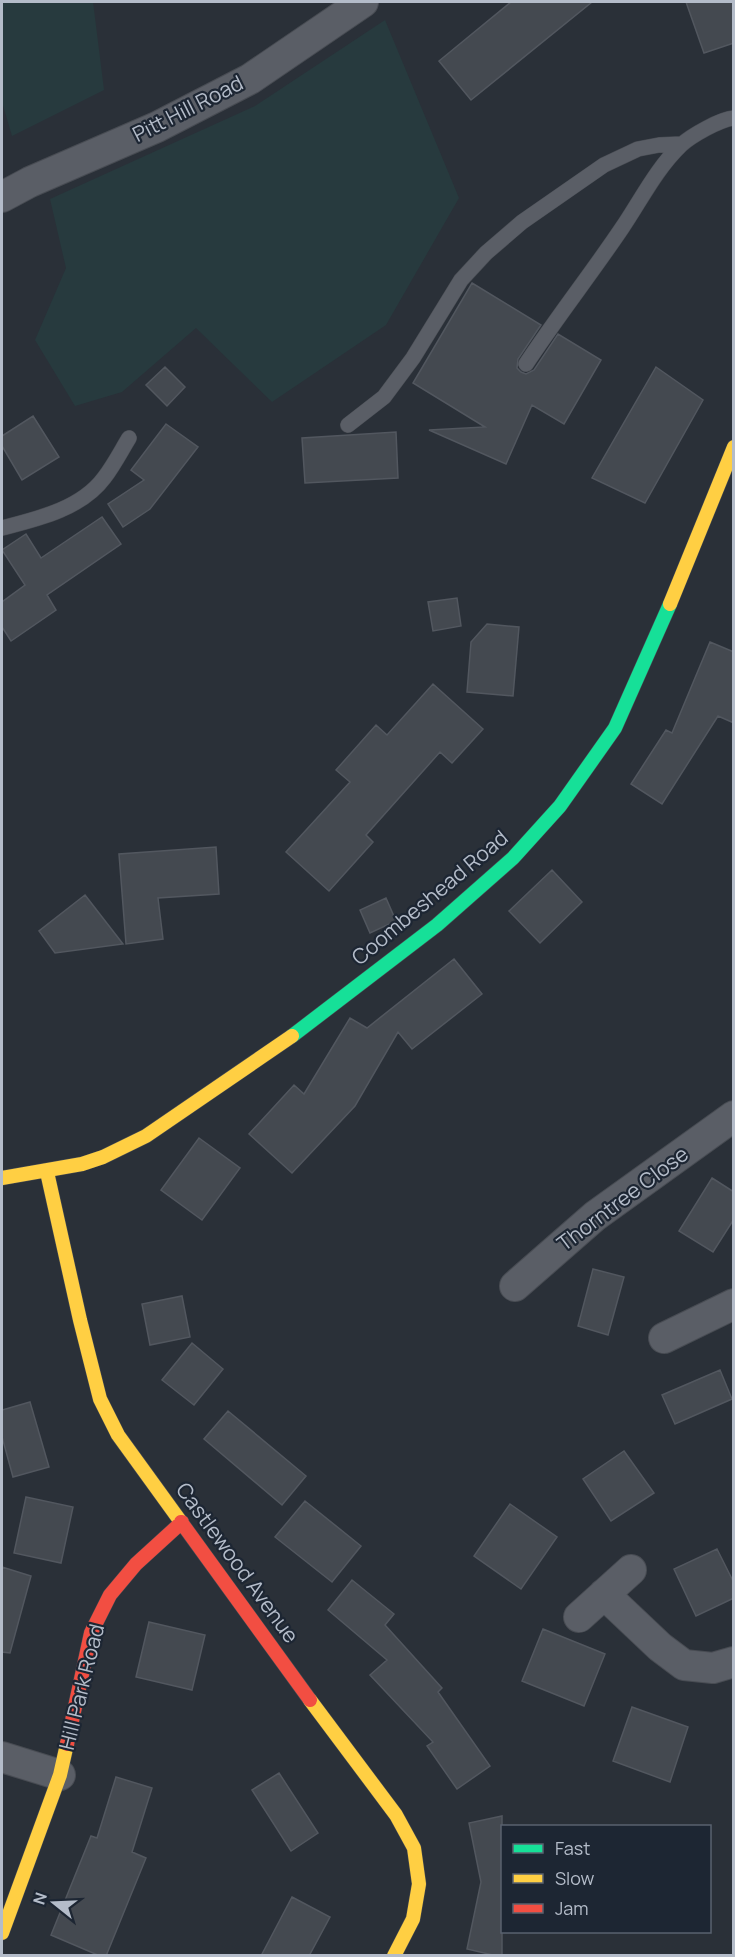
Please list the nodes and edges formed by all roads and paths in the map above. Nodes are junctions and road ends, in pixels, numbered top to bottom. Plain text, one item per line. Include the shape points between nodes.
1 (363, 2) edge
2 (734, 118) edge
3 (681, 144) junction
4 (2, 197) edge
5 (526, 364) dead end
6 (348, 425) dead end
7 (129, 438) dead end
8 (734, 447) edge
9 (2, 528) edge
10 (734, 1116) edge
11 (47, 1172) junction
12 (2, 1178) edge
13 (515, 1286) dead end
14 (734, 1304) edge
15 (664, 1340) dead end
16 (182, 1522) junction
17 (631, 1570) dead end
18 (604, 1594) junction
19 (579, 1617) dead end
20 (734, 1662) edge
21 (2, 1757) edge
22 (60, 1775) junction
23 (2, 1933) edge
24 (394, 1956) edge

1 - 4 street, Pitt Hill Road via 250,79 157,127
2 - 3 lane
3 - 5 lane via 648,185
3 - 6 lane via 638,149 604,165 522,222 461,280 414,358 384,397
7 - 9 lane via 104,479 79,500
8 - 11 street, Coombeshead Road via 615,728 560,806 513,858 437,925 215,1090 146,1136 103,1157
10 - 13 street, Thorntree Close via 595,1216
11 - 12 street, Coombeshead Road
11 - 16 street, Castlewood Avenue via 100,1399 118,1436
14 - 15 street
16 - 22 street, Hill Park Road via 136,1564 110,1595 91,1633
16 - 24 street, Castlewood Avenue via 396,1815 414,1848 419,1884 413,1919
17 - 18 street
18 - 19 street
18 - 20 street via 684,1665 713,1668
21 - 22 street, Hill Park Road
22 - 23 street, Hill Park Road

